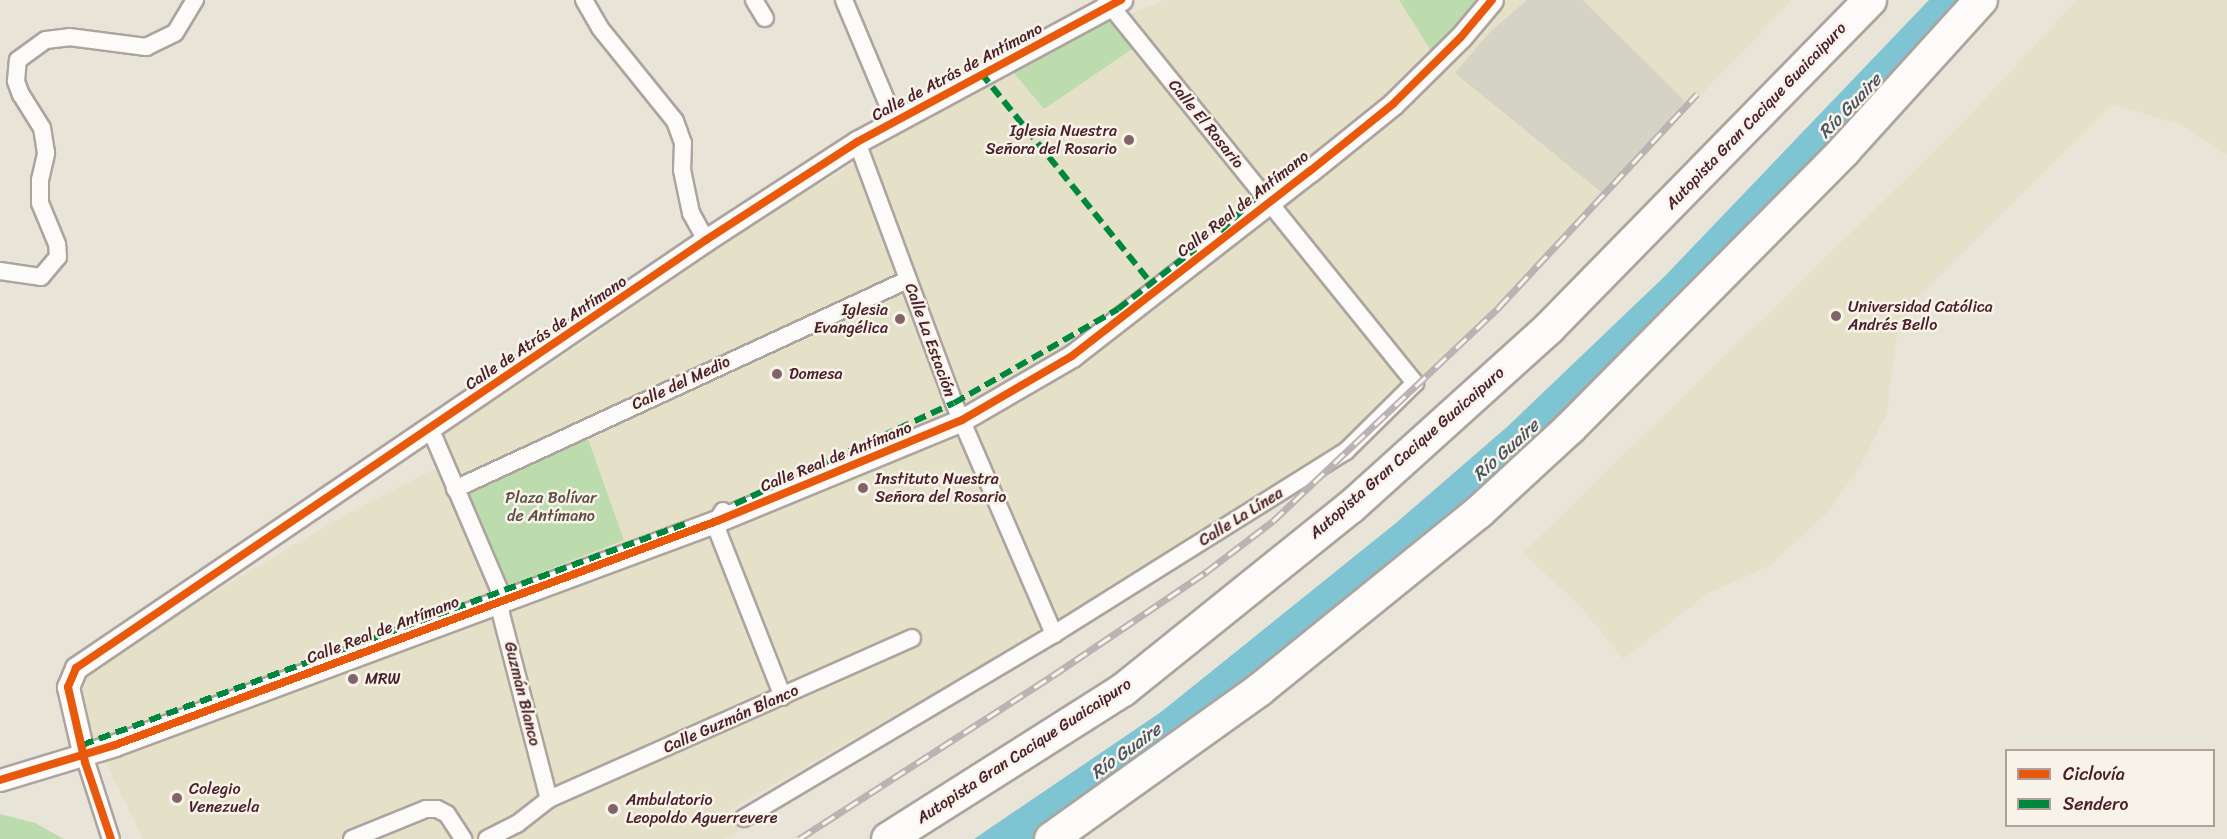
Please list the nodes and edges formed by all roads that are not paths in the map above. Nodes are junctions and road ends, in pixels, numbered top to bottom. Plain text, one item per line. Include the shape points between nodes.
1 (195, 0) edge
2 (584, 0) edge
3 (754, 0) edge
4 (844, 0) edge
5 (1492, 0) edge
6 (1846, 0) edge
7 (1870, 0) edge
8 (1981, 0) edge
9 (1112, 2) edge
10 (765, 18) dead end
11 (894, 119) junction
12 (1739, 130) junction
13 (857, 142) junction
14 (1269, 200) junction
15 (706, 240) junction
16 (0, 271) edge
17 (908, 280) junction
18 (1415, 383) joint
19 (962, 420) junction
20 (430, 428) junction
21 (455, 489) junction
22 (720, 515) junction
23 (500, 595) junction
24 (1054, 634) junction
25 (912, 638) dead end
26 (783, 697) junction
27 (83, 752) junction
28 (0, 780) edge
29 (549, 799) junction
30 (744, 818) dead end
31 (111, 839) edge
32 (352, 839) edge
33 (463, 839) edge
34 (487, 839) edge
35 (888, 839) edge
36 (1051, 839) edge

1 - 16 street via 175,33 146,47 69,37 46,40 23,53 16,68 16,81 42,128 46,153 40,203 57,244 58,257 41,277
2 - 15 street via 600,28 675,121 683,143 682,170 691,213
3 - 10 street
4 - 11 street
5 - 14 street, Calle Real de Antímano via 1461,38 1393,104
6 - 12 highway
7 - 12 highway, Autopista Gran Cacique Guaicaipuro
8 - 36 highway via 1844,151 1570,428 1479,512 1259,690
9 - 11 street, Calle de Atrás de Antímano
9 - 14 street, Calle El Rosario
11 - 13 street, Calle de Atrás de Antímano
12 - 35 highway, Autopista Gran Cacique Guaicaipuro via 1549,328 1351,507 1123,690
13 - 15 street, Calle de Atrás de Antímano
13 - 17 street, Calle La Estación
14 - 18 street, Calle El Rosario
14 - 19 street, Calle Real de Antímano via 1072,356
15 - 20 street, Calle de Atrás de Antímano
17 - 19 street, Calle La Estación
17 - 21 street, Calle del Medio
18 - 24 street, Calle La Línea via 1346,451
19 - 22 street, Calle Real de Antímano
19 - 24 street, Calle La Estación
20 - 21 street, Guzmán Blanco
20 - 27 street, Calle de Atrás de Antímano via 76,668 68,687
21 - 23 street, Guzmán Blanco
22 - 23 street, Calle Real de Antímano
22 - 26 street
23 - 27 street, Calle Real de Antímano via 115,745
23 - 29 street, Guzmán Blanco
24 - 30 street, Calle La Línea
25 - 26 street, Calle Guzmán Blanco
26 - 29 street, Calle Guzmán Blanco
27 - 28 street, Calle Real de Antímano
27 - 31 street
29 - 34 street, Calle Guzmán Blanco via 517,824
32 - 33 street via 426,809 447,814

